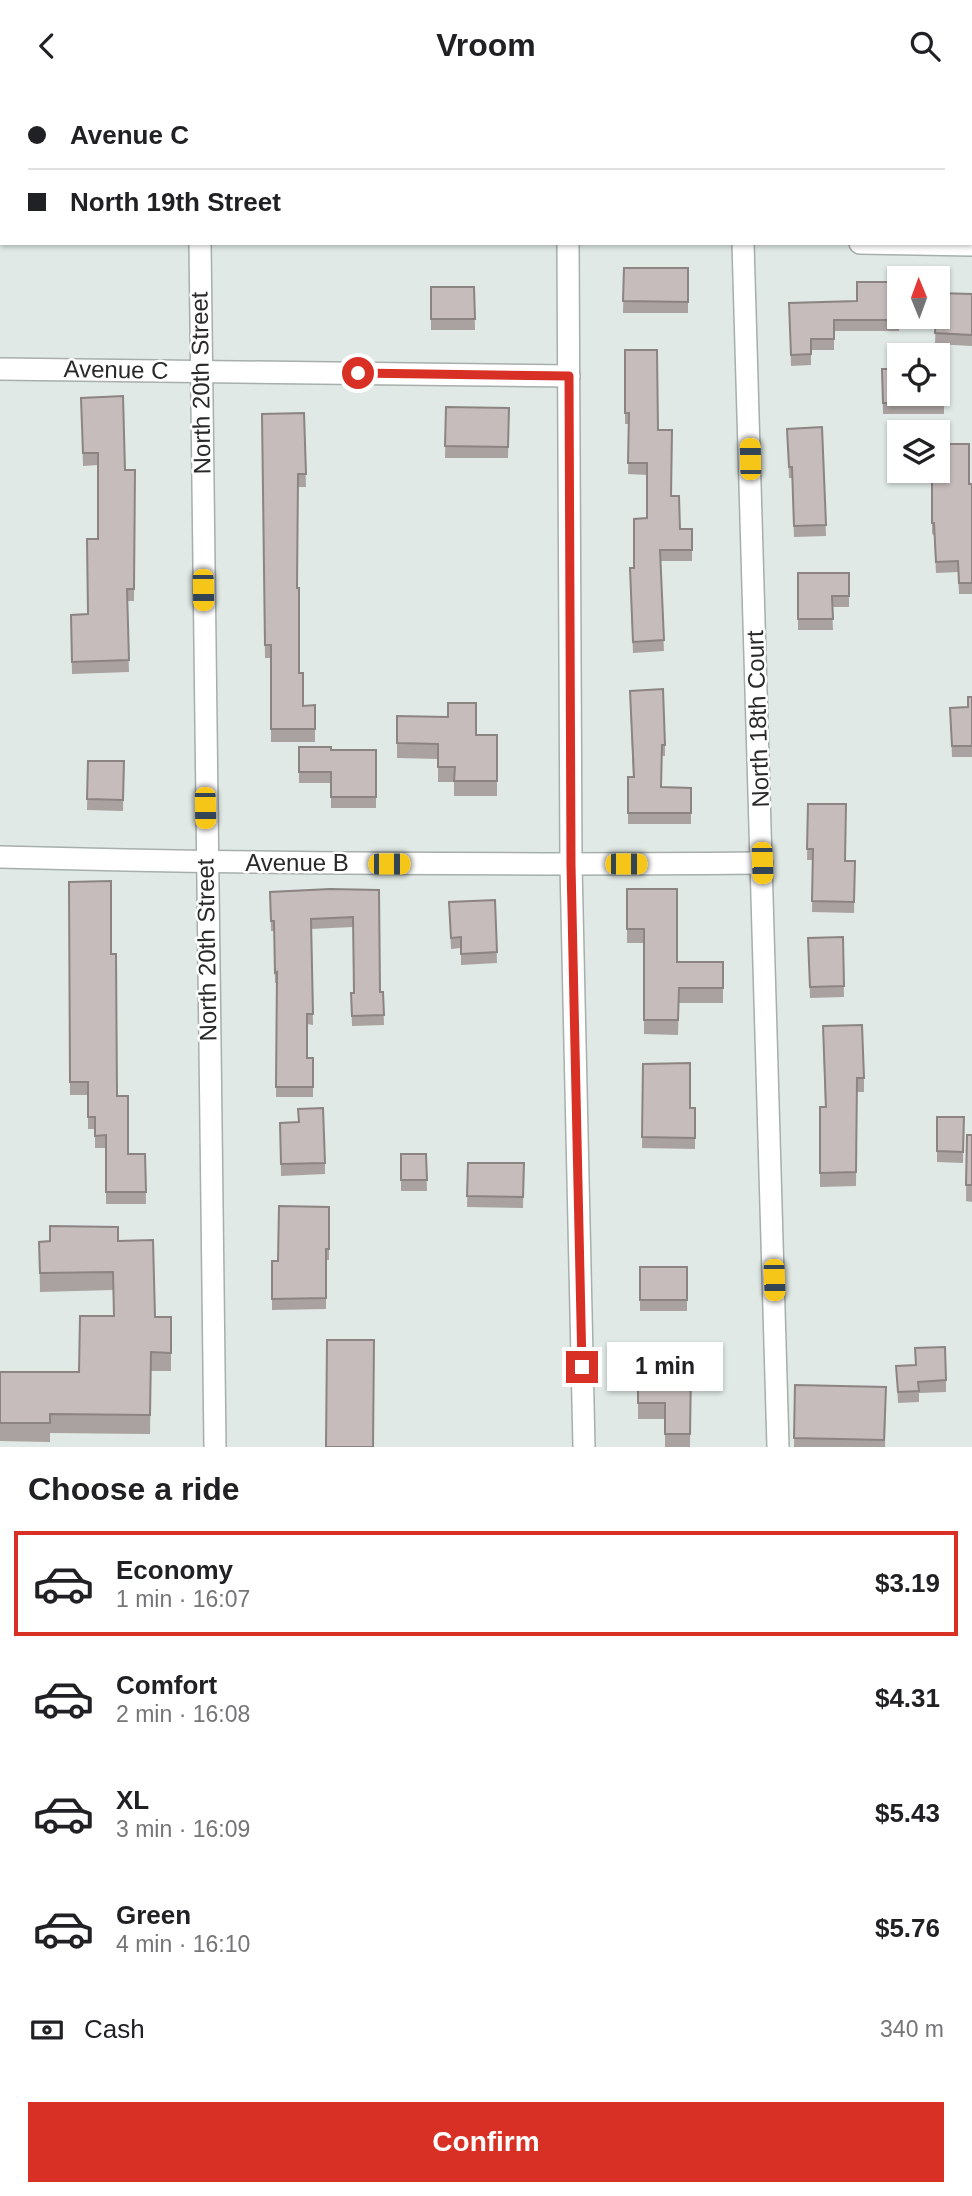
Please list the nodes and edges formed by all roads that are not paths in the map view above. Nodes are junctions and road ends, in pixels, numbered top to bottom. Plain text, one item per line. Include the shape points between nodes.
1 (200, 245) edge
2 (568, 245) edge
3 (743, 245) edge
4 (935, 245) edge
5 (972, 246) edge
6 (0, 369) edge
7 (201, 371) junction
8 (569, 376) junction
9 (0, 857) edge
10 (206, 863) junction
11 (762, 863) junction
12 (571, 865) junction
13 (215, 1447) edge
14 (584, 1447) edge
15 (778, 1447) edge

1 - 7 street, North 20th Street
2 - 8 street
3 - 11 street, North 18th Court
4 - 5 street
6 - 7 street, Avenue C
7 - 8 street, Avenue C
7 - 10 street, North 20th Street
8 - 12 street
9 - 10 street, Avenue B
10 - 12 street, Avenue B
10 - 13 street, North 20th Street
11 - 12 street, Avenue B
11 - 15 street, North 18th Court
12 - 14 street

